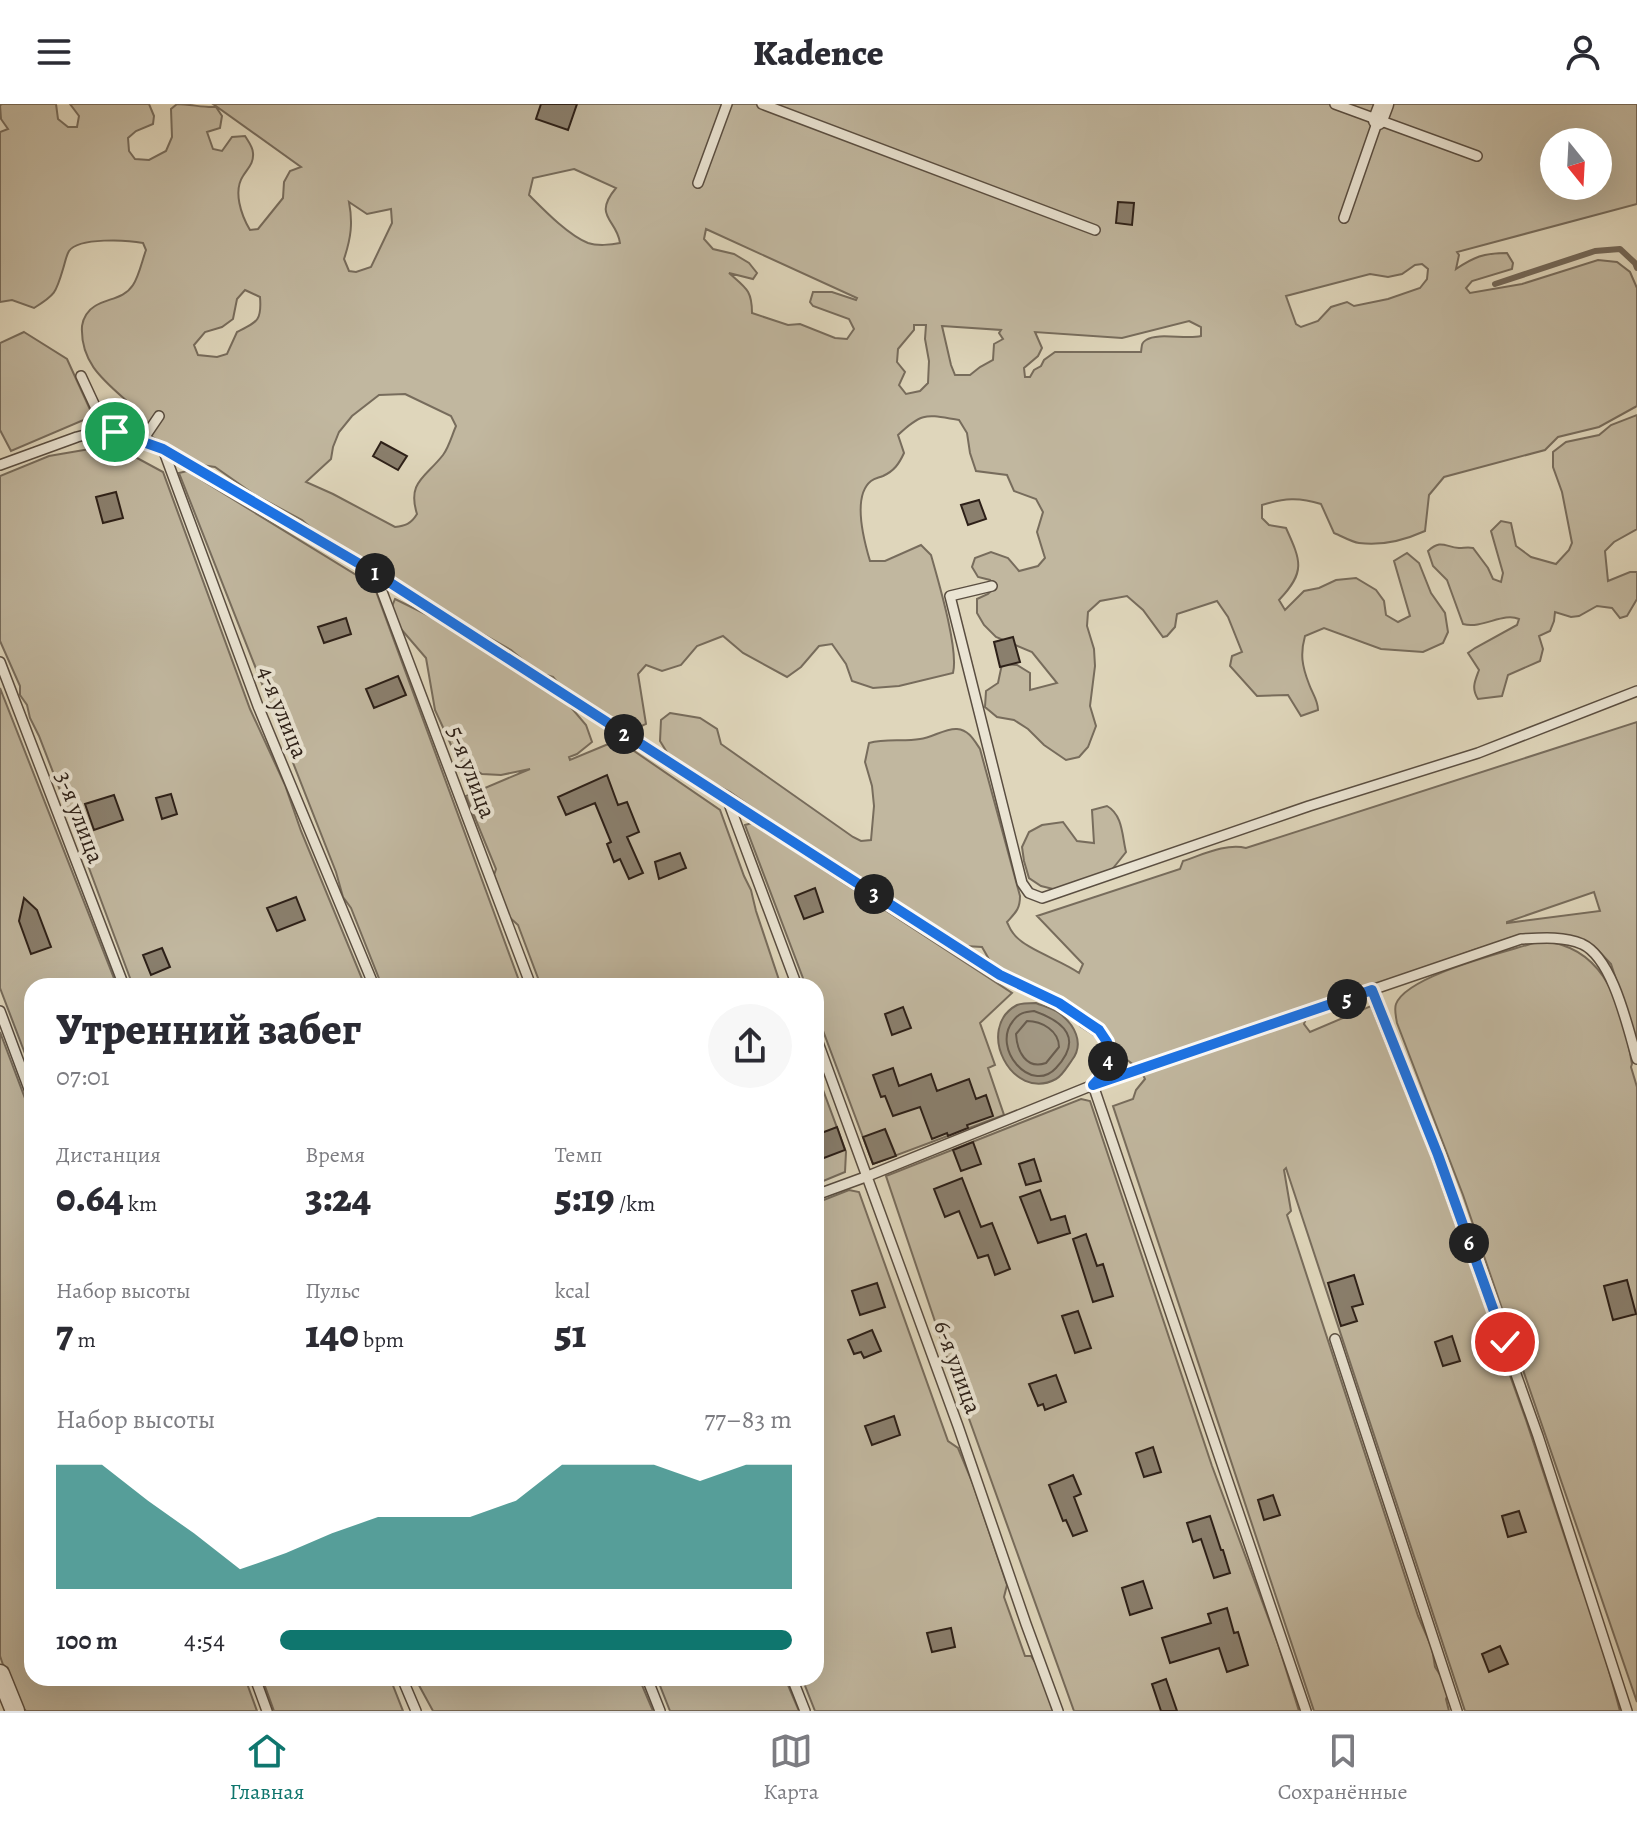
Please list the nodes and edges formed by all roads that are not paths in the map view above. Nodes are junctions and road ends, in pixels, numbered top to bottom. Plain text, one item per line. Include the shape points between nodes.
1 (727, 104) edge
2 (762, 104) edge
3 (1335, 104) edge
4 (1381, 112) edge
5 (1477, 156) dead end
6 (698, 183) dead end
7 (1344, 218) dead end
8 (1095, 230) dead end
9 (81, 376) dead end
10 (159, 416) dead end
11 (107, 432) junction
12 (142, 441) junction
13 (163, 449) junction
14 (0, 465) edge
15 (375, 573) junction
16 (992, 586) dead end
17 (0, 662) edge
18 (1637, 691) edge
19 (728, 801) junction
20 (121, 978) edge
21 (371, 978) edge
22 (528, 978) edge
23 (794, 978) edge
24 (1372, 990) junction
25 (0, 1011) edge
26 (824, 1058) edge
27 (1637, 1059) edge
28 (24, 1076) edge
29 (1093, 1085) junction
30 (868, 1176) junction
31 (824, 1192) edge
32 (1335, 1339) dead end
33 (0, 1674) edge
34 (258, 1686) edge
35 (405, 1686) edge
36 (650, 1686) edge
37 (795, 1686) edge
38 (15, 1711) edge
39 (267, 1711) edge
40 (416, 1711) edge
41 (660, 1711) edge
42 (805, 1711) edge
43 (1058, 1711) edge
44 (1306, 1711) edge
45 (1457, 1711) edge
46 (1627, 1711) edge

1 - 6 lane
2 - 8 lane
3 - 4 lane
4 - 5 lane
4 - 7 lane
9 - 11 lane
10 - 12 lane
11 - 12 lane
11 - 14 lane via 77,437
12 - 13 lane
13 - 15 lane
13 - 21 lane, 4-я улица via 258,706
15 - 19 lane
15 - 22 lane, 5-я улица
16 - 18 lane via 950,596 1022,883 1042,898 1478,753
17 - 20 lane, 3-я улица
19 - 23 lane
19 - 29 lane via 1000,975 1059,1003 1099,1030 1109,1059
24 - 27 lane via 1521,939 1570,941 1584,945 1602,961
24 - 29 lane
24 - 46 lane via 1438,1155 1538,1436
25 - 28 lane
26 - 30 lane, 6-я улица
29 - 30 lane
29 - 44 lane
30 - 31 lane
30 - 43 lane, 6-я улица
32 - 45 lane
33 - 38 street
34 - 39 lane
35 - 40 lane
36 - 41 lane
37 - 42 lane

